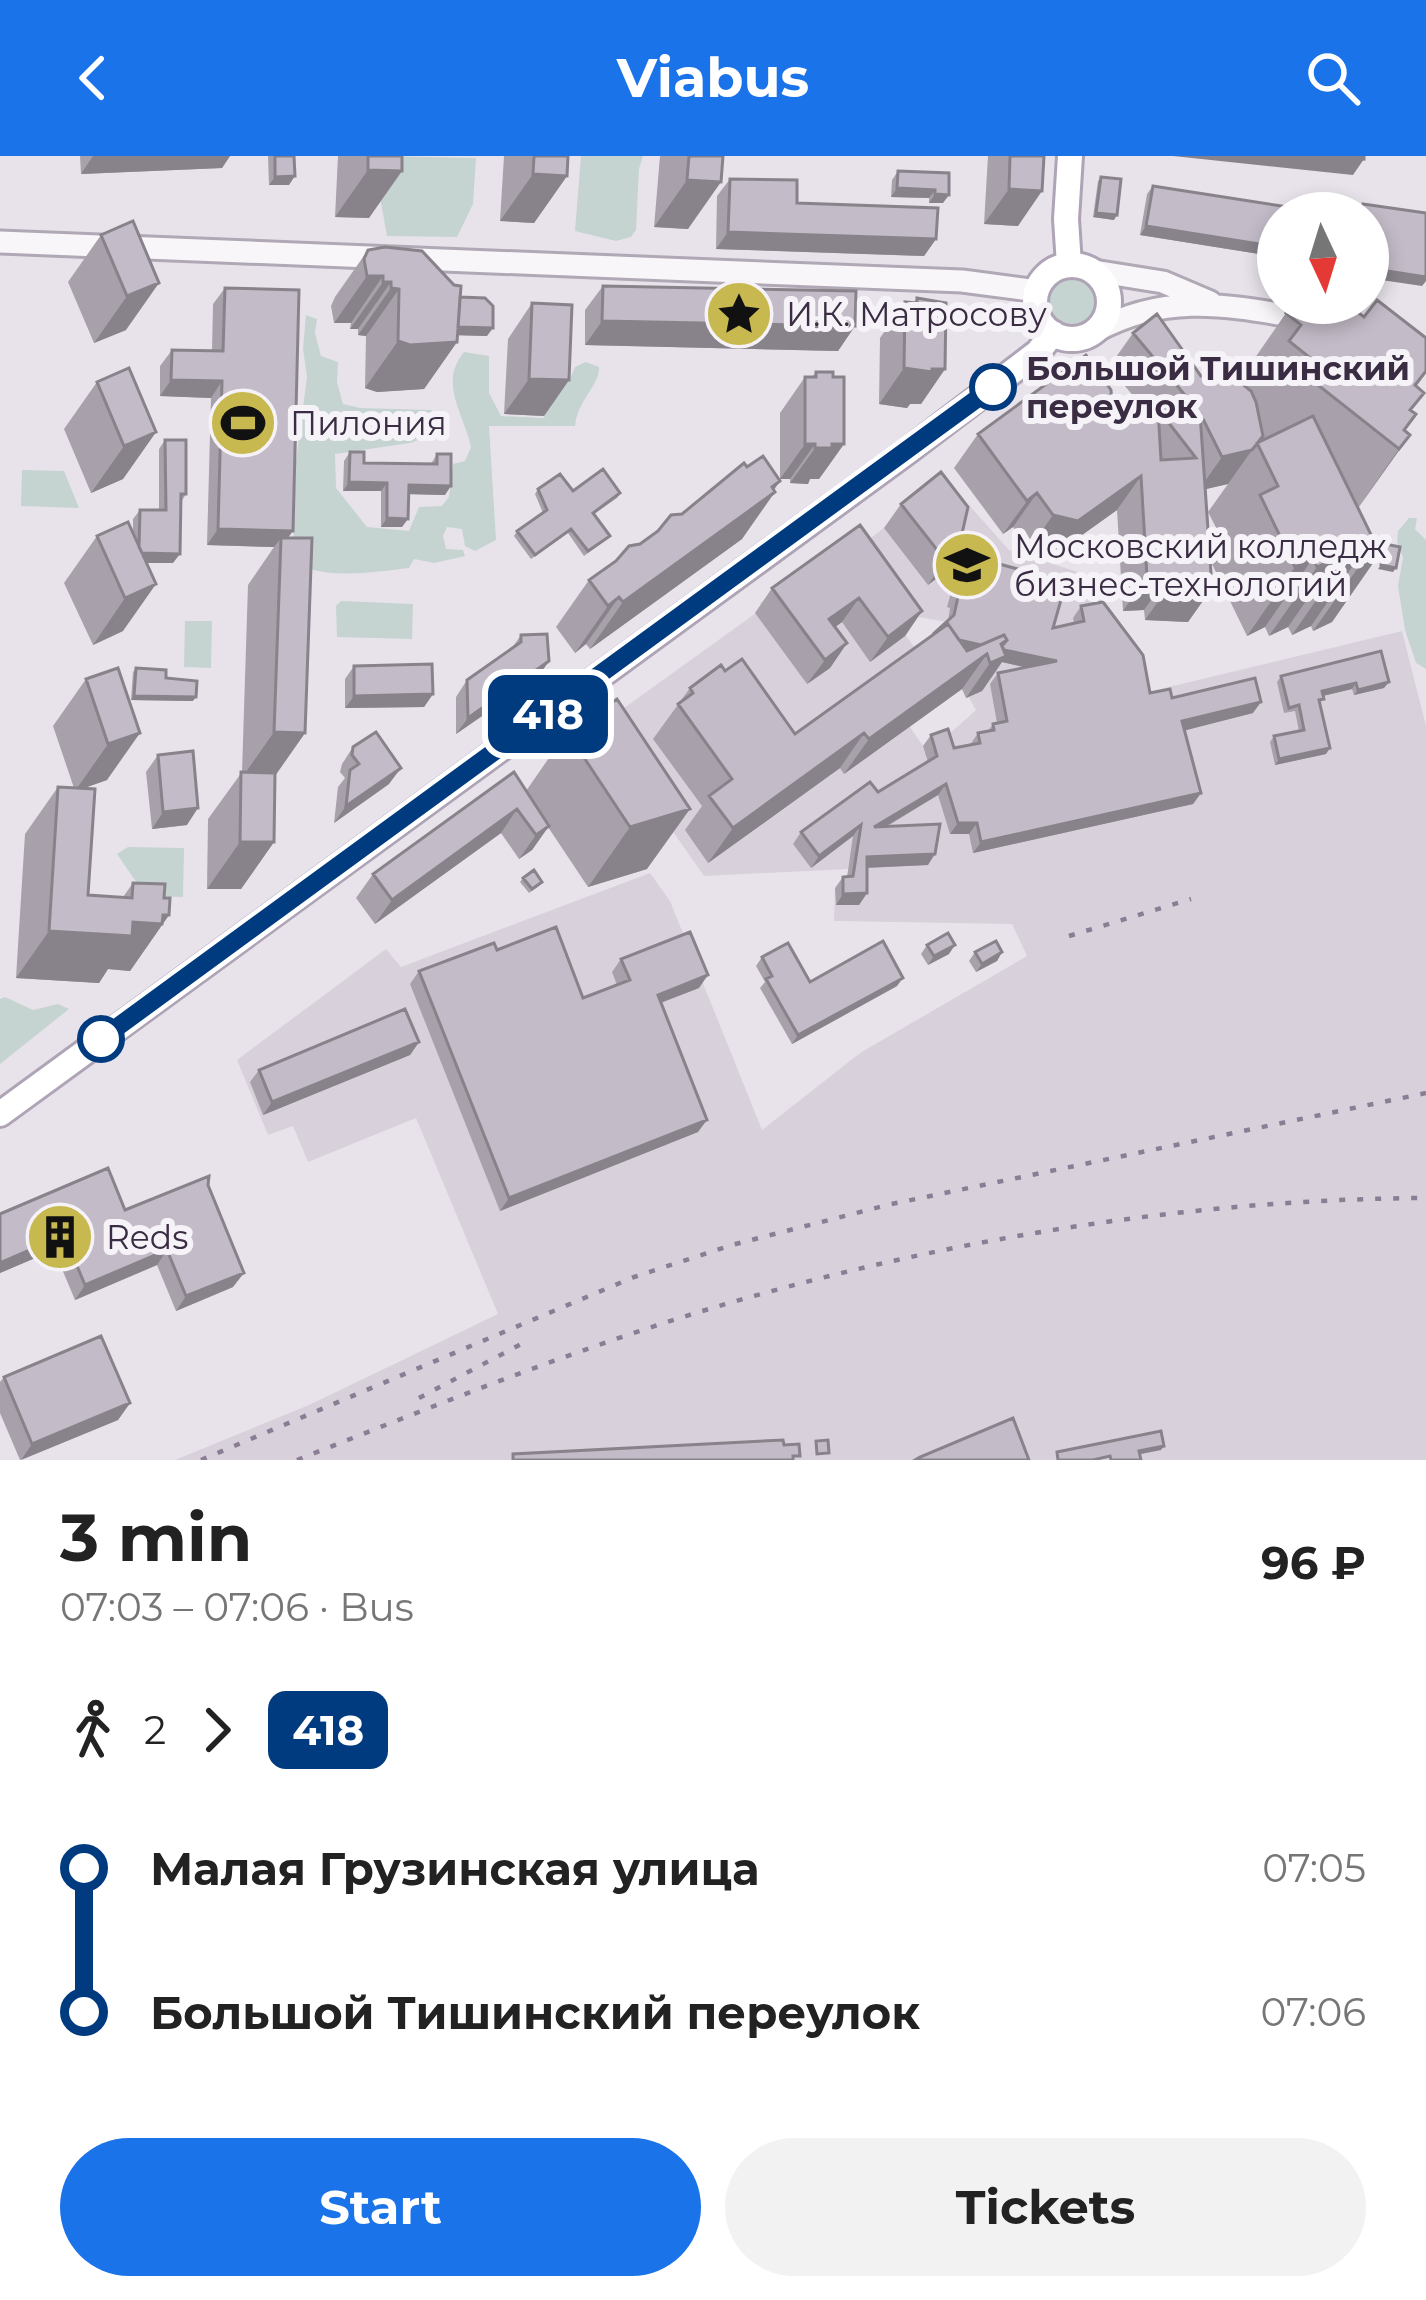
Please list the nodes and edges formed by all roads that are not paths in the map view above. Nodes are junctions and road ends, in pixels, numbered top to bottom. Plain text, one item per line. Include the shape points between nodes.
1 (1070, 156) edge
2 (0, 242) edge
3 (1081, 268) junction
4 (1037, 291) junction
5 (1210, 303) junction
6 (1257, 311) edge
7 (1094, 332) junction
8 (1053, 333) junction
9 (0, 1114) edge

1 - 3 main road via 1066,219
2 - 4 street via 962,281
3 - 4 main road via 1046,276
3 - 5 street via 1163,282
3 - 7 main road via 1106,287 1109,307
4 - 8 main road via 1038,315
5 - 6 street
5 - 7 street via 1124,316
7 - 8 main road
8 - 9 main road via 892,464

